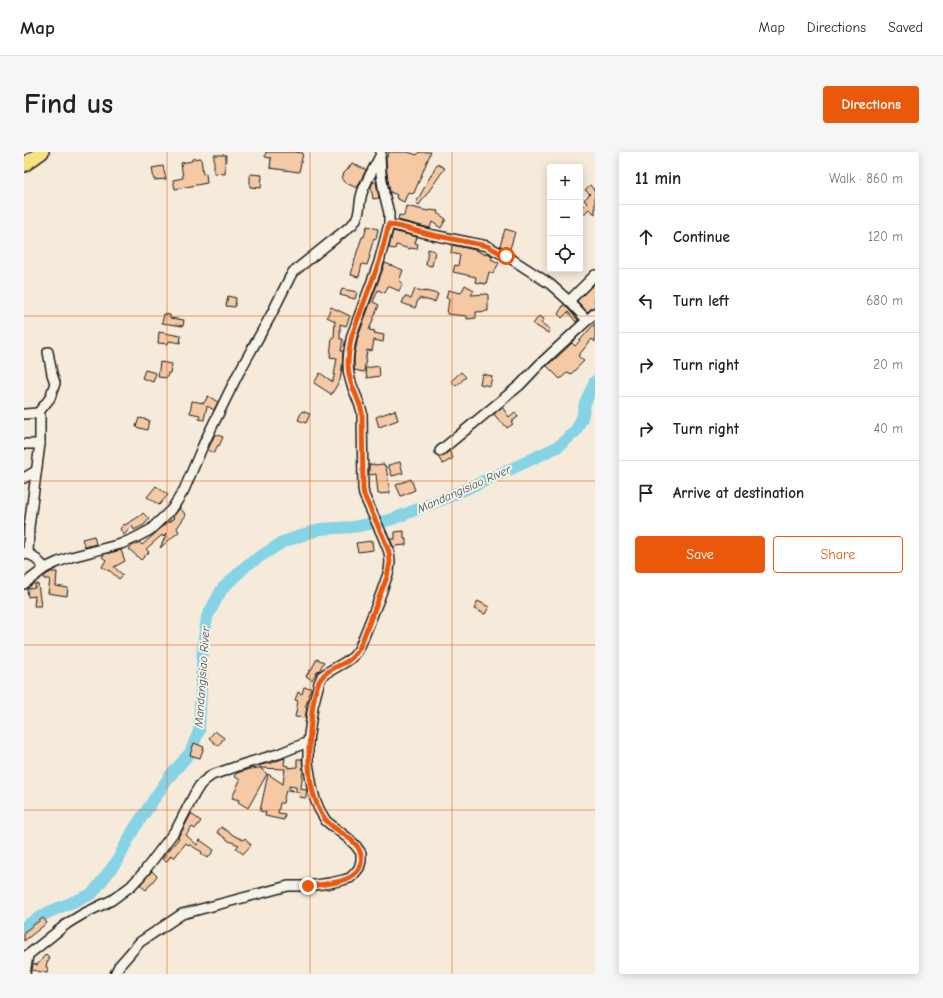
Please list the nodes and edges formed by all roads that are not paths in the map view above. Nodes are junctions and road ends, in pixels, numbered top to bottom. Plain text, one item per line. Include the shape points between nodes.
1 (42, 152) edge
2 (380, 154) edge
3 (24, 165) edge
4 (389, 224) junction
5 (595, 275) edge
6 (569, 301) junction
7 (595, 313) edge
8 (587, 320) junction
9 (48, 352) dead end
10 (38, 413) junction
11 (24, 414) edge
12 (24, 444) edge
13 (40, 444) junction
14 (440, 451) dead end
15 (36, 471) junction
16 (24, 478) edge
17 (27, 529) edge
18 (26, 553) edge
19 (45, 568) junction
20 (24, 584) edge
21 (308, 742) junction
22 (26, 955) edge
23 (25, 974) edge
24 (115, 974) edge

1 - 3 highway
2 - 4 street
2 - 19 street via 361,195 357,219 290,277 238,374 184,490 172,509 150,530 135,538 71,557
4 - 6 street via 492,248 550,284
4 - 21 street via 379,262 352,335 349,357 350,379 362,412 364,495 389,552 389,571 359,649 348,661 322,676 313,706
5 - 6 street
6 - 8 street
7 - 8 street
8 - 14 street via 520,384
9 - 10 street via 55,383 50,398
10 - 11 street
10 - 13 street
12 - 13 street
13 - 15 street
15 - 16 street
15 - 17 street
17 - 18 street
18 - 19 street via 37,559
19 - 20 street
21 - 22 street via 212,775 204,781 177,828 131,886 112,900 68,923
21 - 24 street via 308,763 315,799 326,821 349,839 361,853 359,868 355,873 350,878 330,883 288,886 182,914 140,942
22 - 23 street

